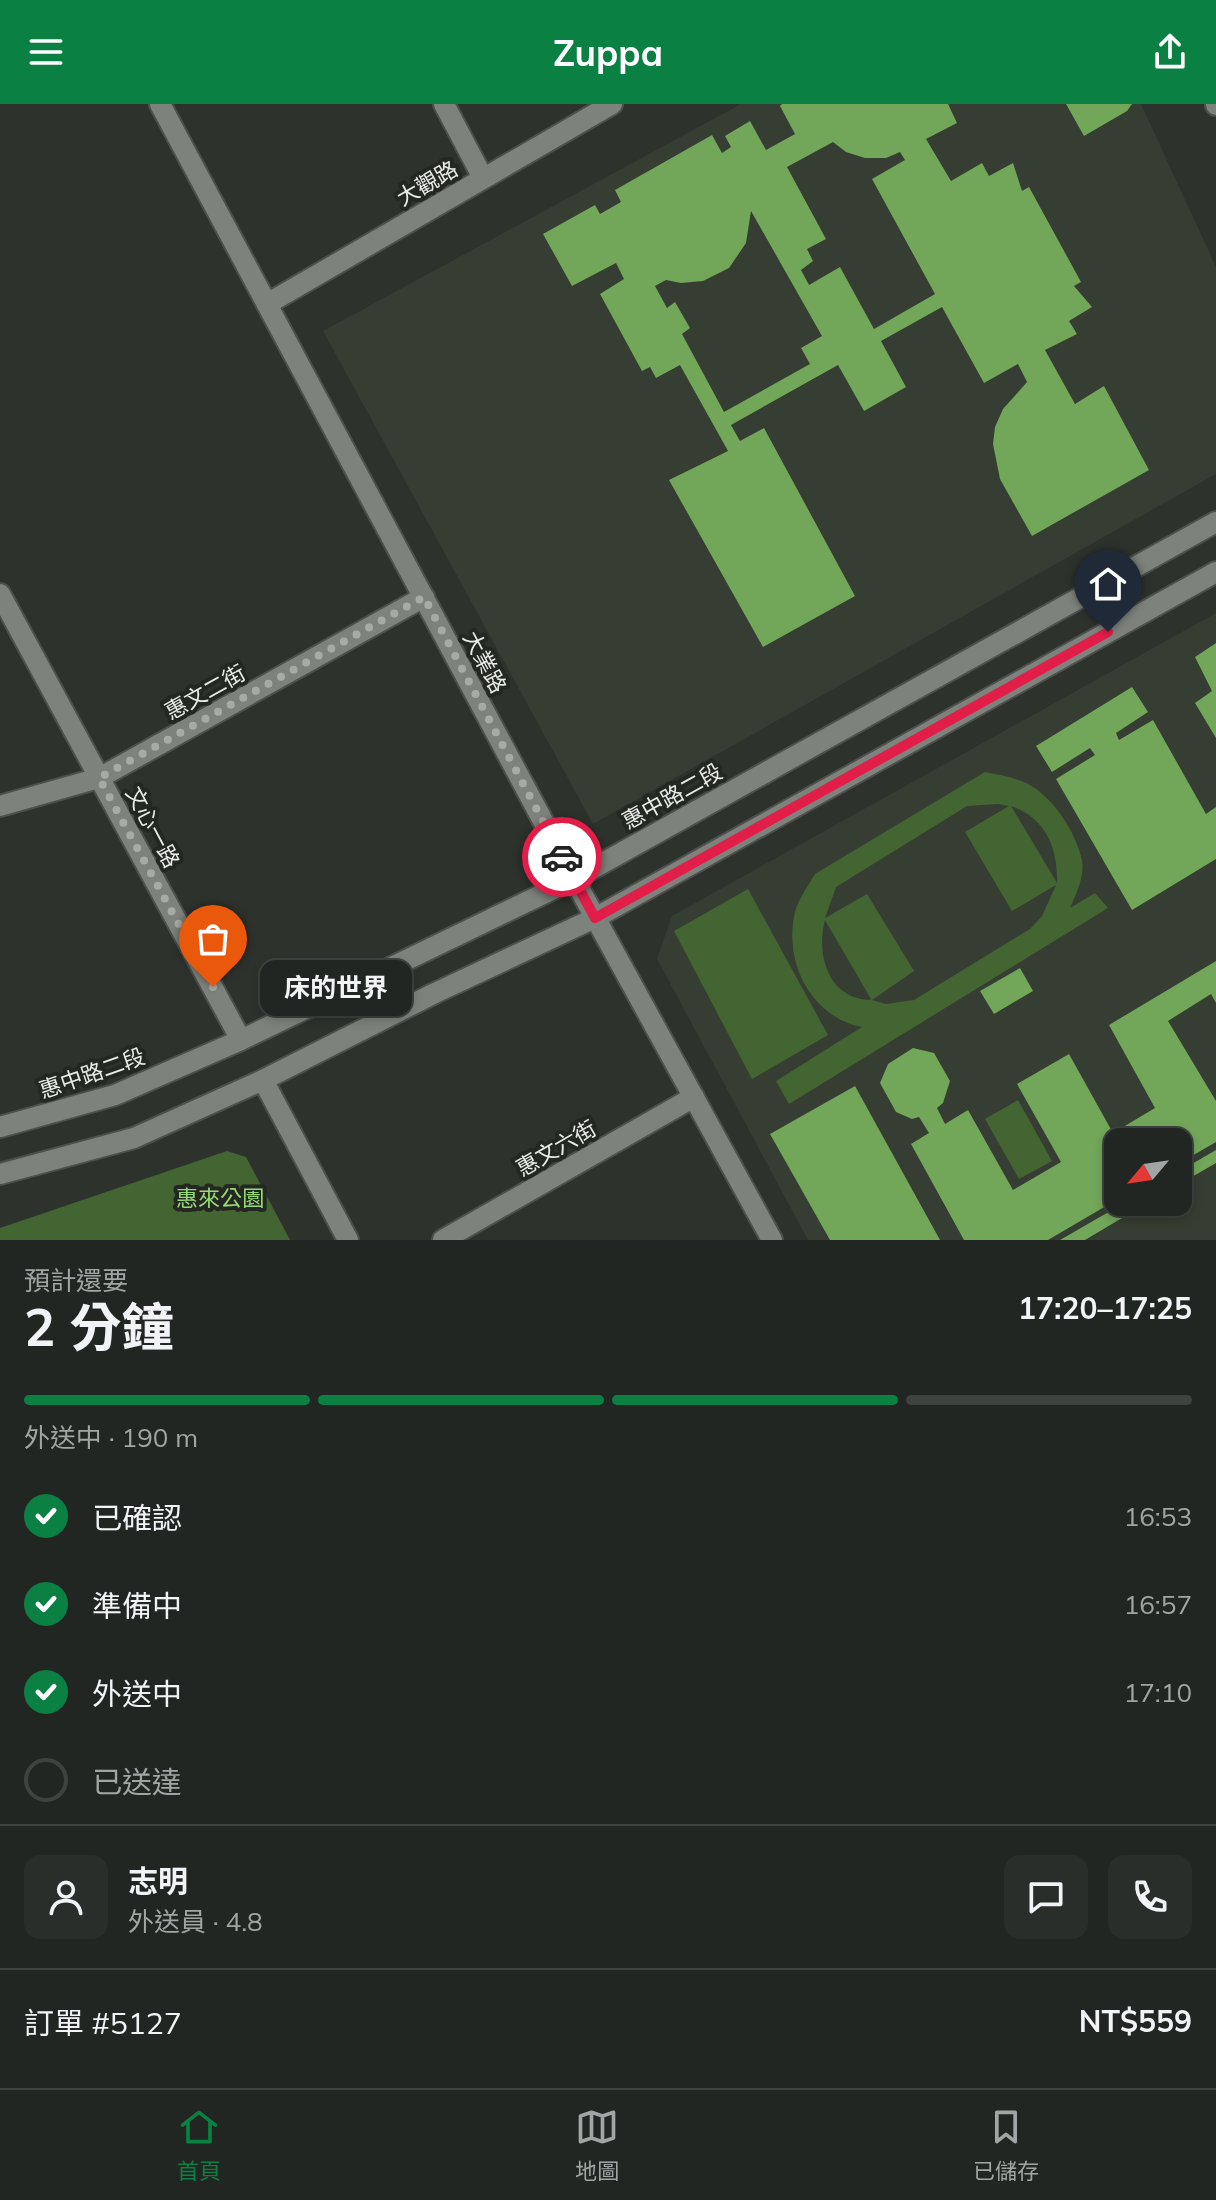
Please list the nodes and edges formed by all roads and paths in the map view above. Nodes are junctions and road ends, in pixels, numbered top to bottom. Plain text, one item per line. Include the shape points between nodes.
1 (160, 104) edge
2 (444, 104) edge
3 (612, 104) edge
4 (483, 178) junction
5 (267, 304) junction
6 (1216, 522) edge
7 (1216, 572) edge
8 (0, 594) edge
9 (424, 597) junction
10 (99, 778) junction
11 (0, 806) edge
12 (574, 879) junction
13 (595, 918) junction
14 (241, 1040) junction
15 (263, 1080) junction
16 (694, 1097) junction
17 (0, 1127) edge
18 (0, 1174) edge
19 (348, 1240) edge
20 (443, 1240) edge
21 (772, 1240) edge

1 - 5 street, 大業路
2 - 4 street
3 - 4 street, 大觀路
4 - 5 street, 大觀路
5 - 9 street, 大業路
6 - 12 street, 惠中路二段
7 - 13 street
8 - 10 street, 文心一路
9 - 10 street, 惠文二街
9 - 12 street, 大業路
10 - 11 street, 惠文二街
10 - 14 street, 文心一路
12 - 13 street, 大業路
12 - 14 street, 惠中路二段
13 - 15 street
13 - 16 street, 大業路
14 - 17 street, 惠中路二段 via 115,1095
15 - 18 street via 134,1138
15 - 19 street
16 - 20 street, 惠文六街
16 - 21 street, 大業路

